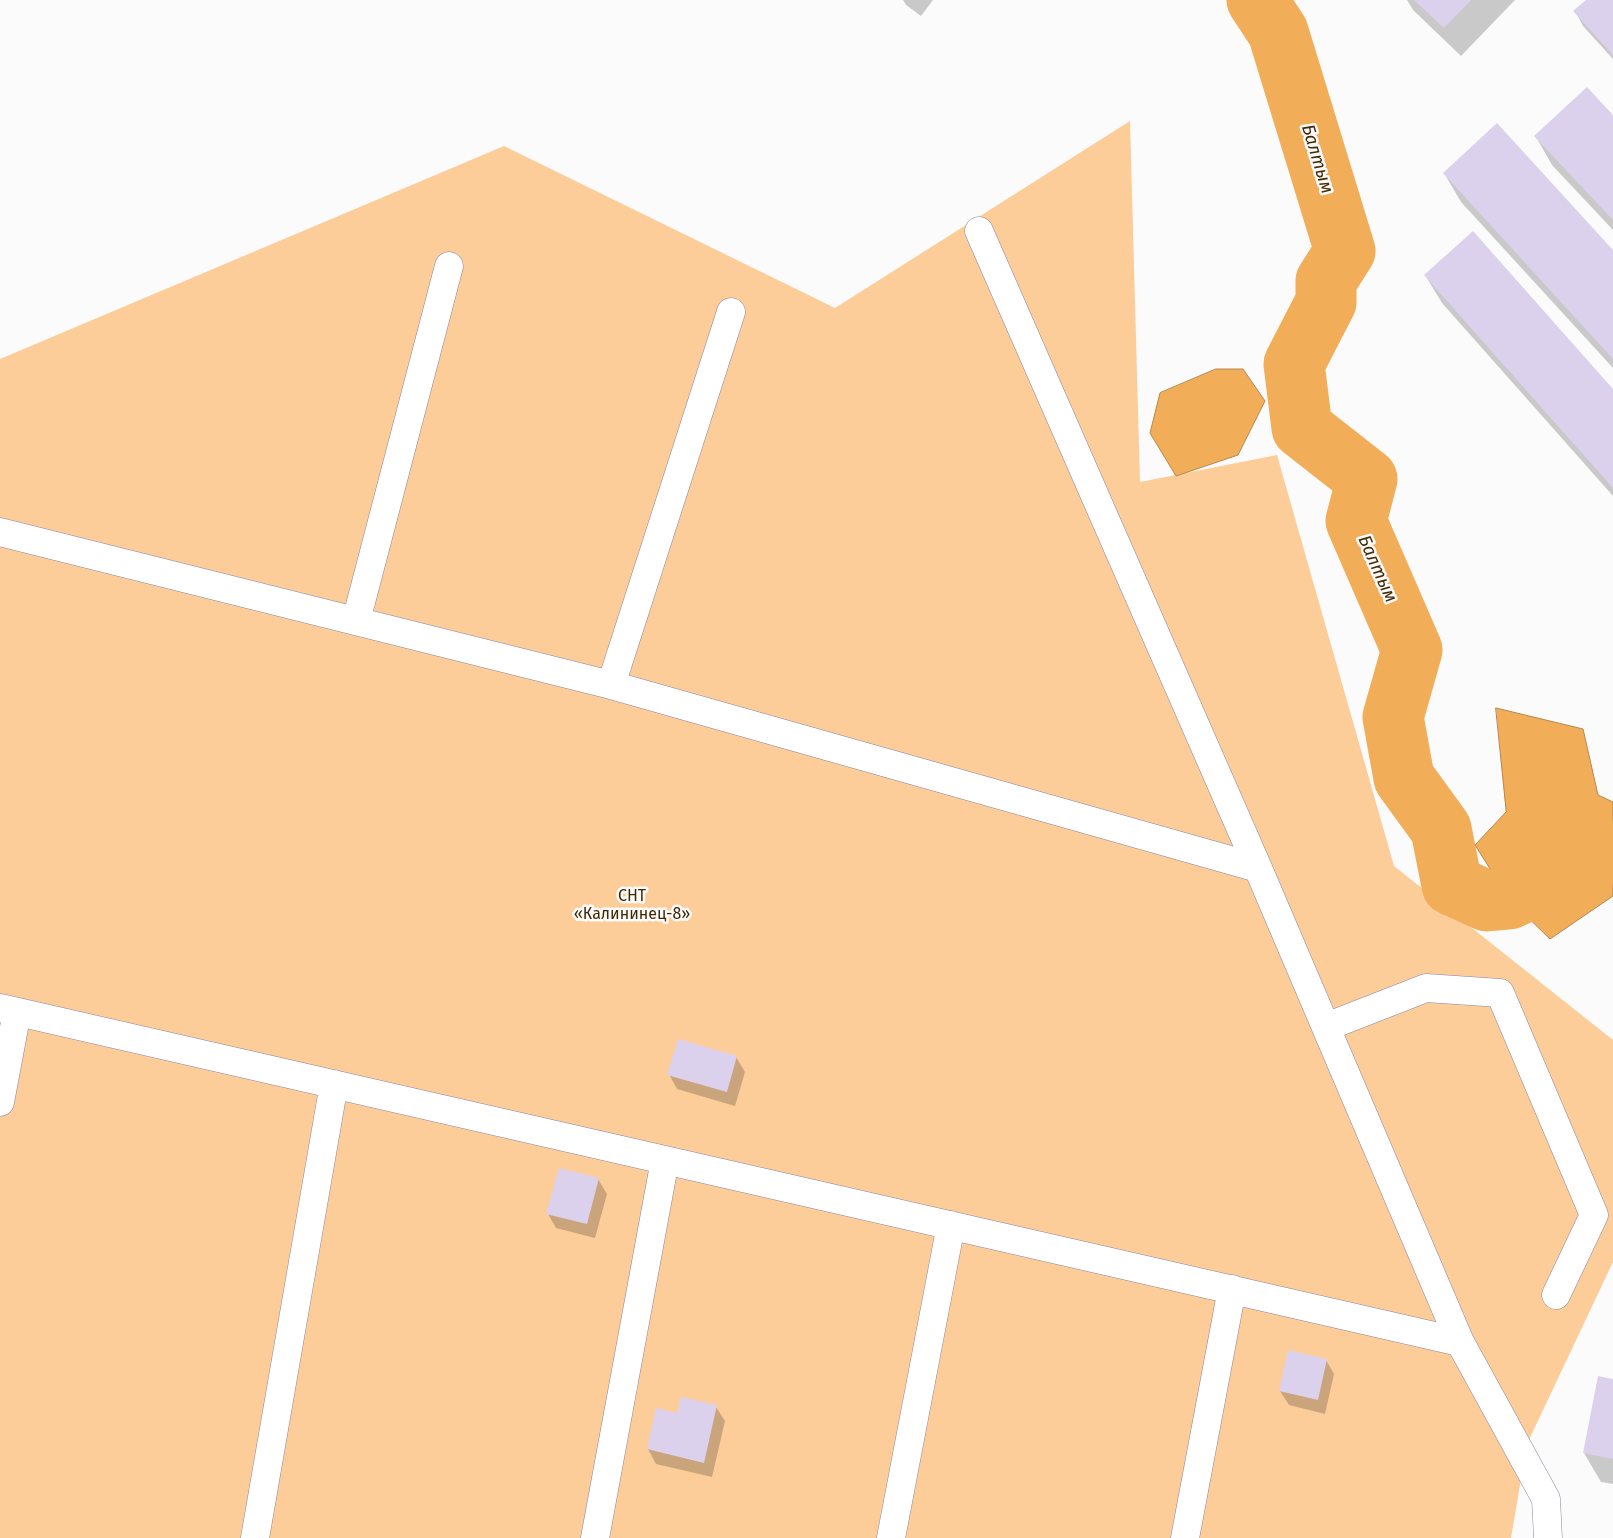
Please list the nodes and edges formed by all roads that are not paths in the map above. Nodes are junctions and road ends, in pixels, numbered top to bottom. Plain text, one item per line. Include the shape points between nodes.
1 (979, 231) dead end
2 (449, 266) dead end
3 (731, 312) dead end
4 (0, 532) edge
5 (356, 622) junction
6 (611, 686) junction
7 (1258, 868) junction
8 (9, 1010) edge
9 (1326, 1027) junction
10 (334, 1084) junction
11 (0, 1102) edge
12 (665, 1160) junction
13 (951, 1225) junction
14 (1232, 1289) junction
15 (1556, 1295) dead end
16 (1460, 1342) junction
17 (255, 1538) edge
18 (594, 1538) edge
19 (891, 1538) edge
20 (1185, 1538) edge
21 (1548, 1538) edge

1 - 7 lane
2 - 5 lane
3 - 6 lane
4 - 5 lane
5 - 6 lane
6 - 7 lane
7 - 9 lane
8 - 10 lane
8 - 11 lane
9 - 15 lane via 1426,988 1500,993 1594,1215
9 - 16 lane
10 - 12 lane
10 - 17 lane
12 - 13 lane
12 - 18 lane
13 - 14 lane
13 - 19 lane
14 - 16 lane
14 - 20 lane
16 - 21 lane via 1546,1499

